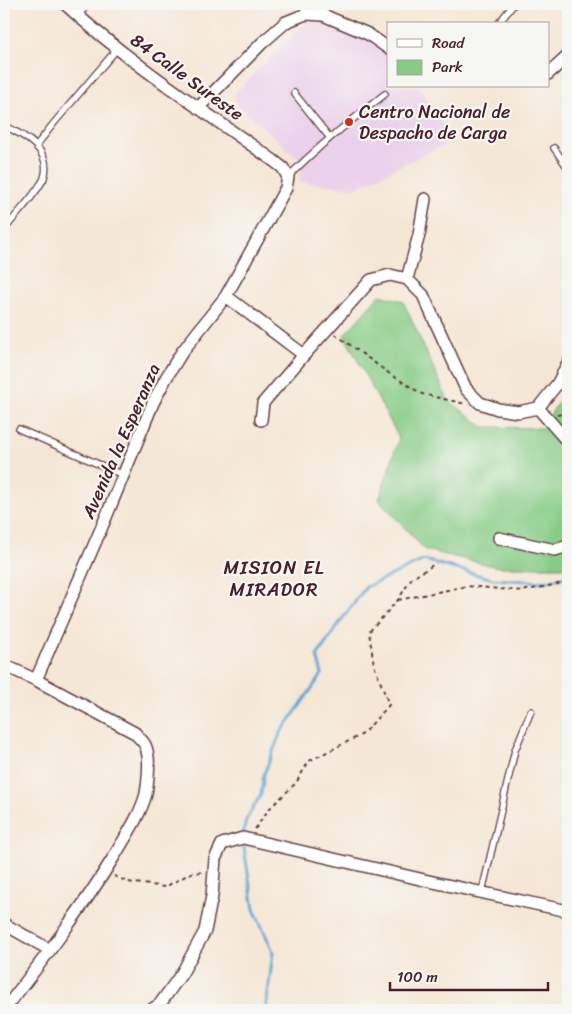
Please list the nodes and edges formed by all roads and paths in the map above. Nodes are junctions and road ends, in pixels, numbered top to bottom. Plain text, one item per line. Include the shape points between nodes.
1 (65, 4) edge
2 (88, 4) edge
3 (514, 4) edge
4 (78, 16) junction
5 (500, 22) edge
6 (387, 47) edge
7 (117, 49) junction
8 (568, 56) edge
9 (550, 72) edge
10 (294, 93) dead end
11 (385, 94) dead end
12 (198, 108) junction
13 (4, 126) edge
14 (330, 138) junction
15 (36, 146) junction
16 (554, 148) dead end
17 (568, 168) edge
18 (288, 177) junction
19 (425, 199) dead end
20 (4, 230) edge
21 (407, 279) junction
22 (226, 296) junction
23 (325, 331) junction
24 (304, 355) junction
25 (568, 363) edge
26 (480, 403) junction
27 (538, 408) junction
28 (261, 420) dead end
29 (19, 429) dead end
30 (568, 442) edge
31 (123, 475) junction
32 (499, 538) dead end
33 (568, 546) edge
34 (436, 563) dead end
35 (568, 582) edge
36 (398, 600) junction
37 (4, 665) edge
38 (36, 680) junction
39 (531, 711) dead end
40 (247, 839) junction
41 (214, 871) junction
42 (104, 872) junction
43 (482, 893) junction
44 (568, 911) edge
45 (4, 924) edge
46 (50, 950) junction
47 (155, 1007) edge
48 (4, 1010) edge
49 (170, 1010) edge

1 - 4 street, 84 Calle Sureste
2 - 4 lane
3 - 5 lane
4 - 7 street, 84 Calle Sureste
6 - 12 street via 368,34 323,15 306,14 286,22
7 - 12 street, 84 Calle Sureste
7 - 15 lane
8 - 9 street
10 - 14 lane
11 - 14 lane
12 - 18 street, 84 Calle Sureste via 274,161
13 - 15 lane via 25,136
14 - 18 lane
15 - 20 lane via 45,160 44,179
16 - 17 lane
18 - 22 street, Avenida la Esperanza via 286,188
19 - 21 street
21 - 23 street via 390,275 371,280
21 - 26 street via 423,295 466,389
22 - 24 street
22 - 31 street, Avenida la Esperanza via 166,378
23 - 24 street
23 - 26 path via 422,394 466,404
24 - 28 street via 263,403
25 - 27 street via 558,383
26 - 27 street via 518,412
27 - 30 street
29 - 31 lane
31 - 38 street, Avenida la Esperanza
32 - 33 street via 555,550
34 - 36 path via 411,579
35 - 36 path via 522,591 468,586
36 - 40 path via 369,632 374,665 389,705 363,734 309,761 296,783 269,809
37 - 38 street
38 - 42 street via 135,733 145,745 148,758 145,795 132,827
39 - 43 lane via 515,750
40 - 41 street via 222,844
40 - 43 street
41 - 42 path via 191,873 165,887 128,882
41 - 47 street via 205,931 182,974
42 - 46 street
43 - 44 street
45 - 46 street
46 - 48 street
47 - 49 lane

